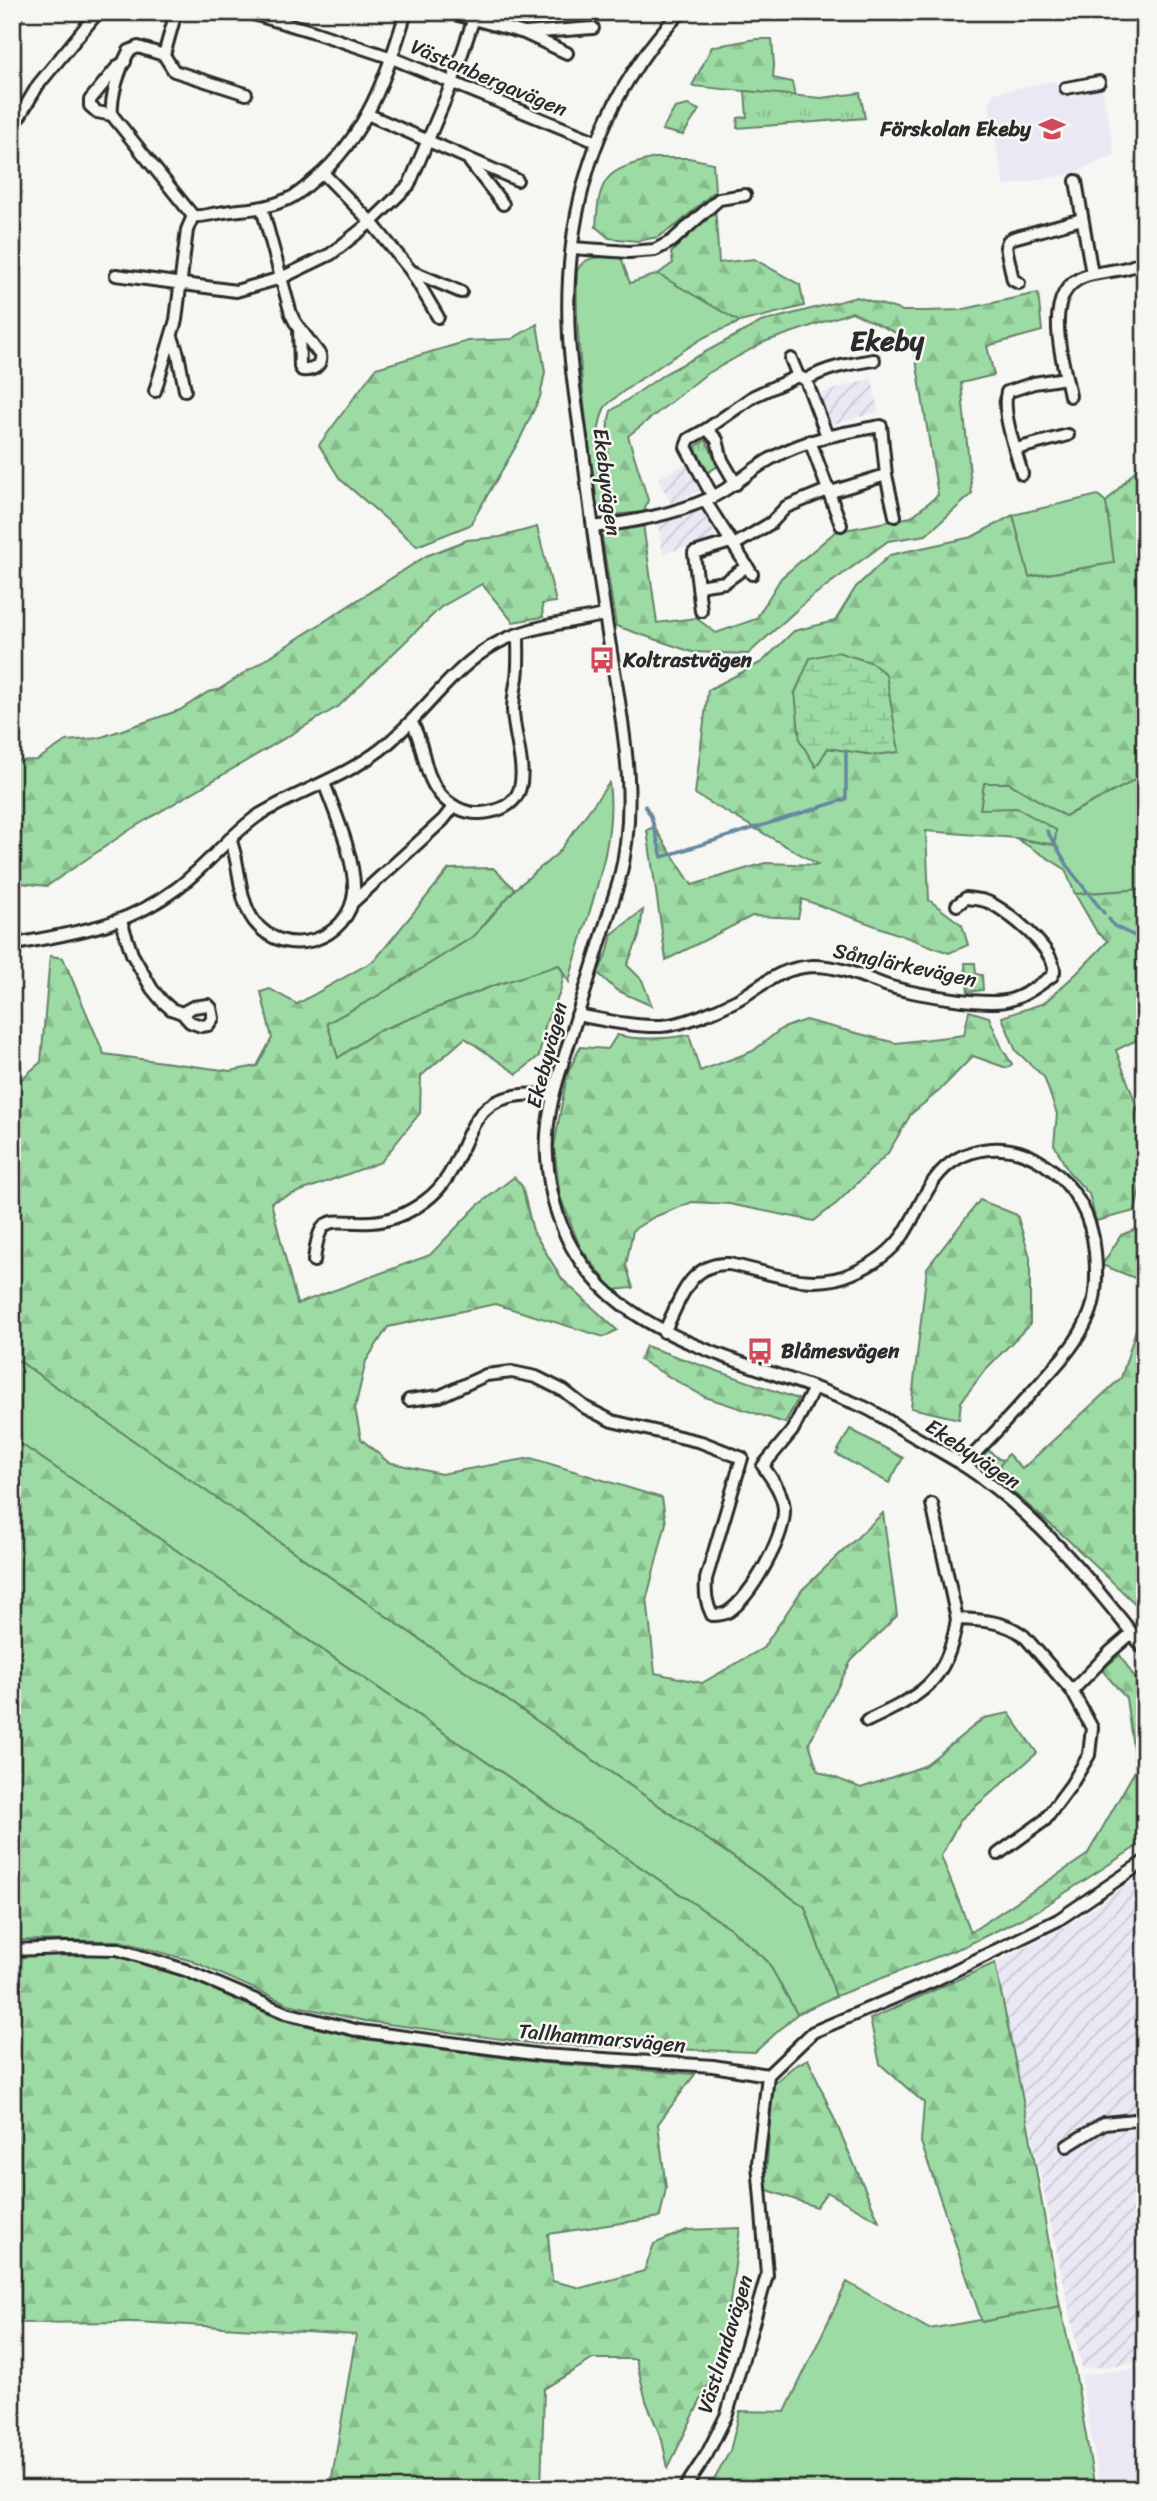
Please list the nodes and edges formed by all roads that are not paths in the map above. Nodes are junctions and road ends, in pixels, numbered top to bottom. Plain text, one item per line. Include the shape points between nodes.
1 (98, 12) edge
2 (176, 12) edge
3 (246, 12) edge
4 (406, 12) edge
5 (448, 12) edge
6 (682, 12) edge
7 (270, 16) edge
8 (475, 16) edge
9 (593, 27) dead end
10 (524, 33) junction
11 (567, 53) dead end
12 (164, 55) junction
13 (392, 58) junction
14 (125, 62) junction
15 (1099, 82) dead end
16 (452, 83) junction
17 (1066, 88) dead end
18 (246, 93) dead end
19 (367, 114) junction
20 (112, 115) junction
21 (12, 130) edge
22 (428, 141) junction
23 (597, 142) junction
24 (469, 161) junction
25 (323, 173) junction
26 (517, 180) dead end
27 (1076, 181) dead end
28 (745, 195) dead end
29 (503, 204) dead end
30 (262, 208) junction
31 (193, 216) junction
32 (1082, 219) junction
33 (372, 222) junction
34 (572, 248) junction
35 (1145, 259) edge
36 (411, 271) junction
37 (1092, 274) junction
38 (116, 275) dead end
39 (281, 278) junction
40 (1019, 283) dead end
41 (181, 284) junction
42 (461, 292) dead end
43 (438, 317) dead end
44 (299, 327) dead end
45 (173, 337) junction
46 (791, 359) dead end
47 (874, 360) dead end
48 (802, 378) junction
49 (1066, 378) junction
50 (185, 390) dead end
51 (155, 391) dead end
52 (1070, 396) dead end
53 (706, 429) junction
54 (1068, 435) dead end
55 (827, 436) junction
56 (810, 441) junction
57 (1016, 449) junction
58 (1022, 474) dead end
59 (886, 475) junction
60 (736, 484) junction
61 (830, 490) junction
62 (709, 499) junction
63 (895, 516) dead end
64 (841, 525) dead end
65 (593, 527) junction
66 (733, 543) junction
67 (698, 586) junction
68 (701, 611) dead end
69 (605, 615) junction
70 (518, 635) junction
71 (412, 723) junction
72 (324, 783) junction
73 (454, 806) junction
74 (230, 839) junction
75 (353, 902) junction
76 (957, 905) dead end
77 (121, 921) junction
78 (12, 945) edge
79 (181, 1013) dead end
80 (577, 1015) junction
81 (553, 1096) junction
82 (314, 1261) dead end
83 (664, 1332) junction
84 (814, 1388) junction
85 (409, 1400) dead end
86 (742, 1458) junction
87 (962, 1465) junction
88 (763, 1466) junction
89 (936, 1510) dead end
90 (957, 1619) junction
91 (1132, 1633) junction
92 (1145, 1650) edge
93 (1072, 1691) junction
94 (867, 1721) dead end
95 (998, 1853) dead end
96 (1145, 1861) edge
97 (12, 1950) edge
98 (768, 2075) junction
99 (1145, 2119) edge
100 (1068, 2147) dead end
101 (684, 2489) edge

1 - 21 street via 38,85
2 - 12 street
3 - 7 street, Västanbergavägen
4 - 13 street
5 - 8 street
6 - 23 street, Ekebyvägen via 646,52
7 - 13 street, Västanbergavägen
8 - 10 street
8 - 16 street
9 - 10 street
10 - 11 street
12 - 14 street via 138,47 129,51
12 - 18 street via 174,71
13 - 16 street, Västanbergavägen
13 - 19 street
14 - 20 street
14 - 20 street via 89,103 97,112
15 - 17 street
16 - 22 street
16 - 23 street, Västanbergavägen
19 - 22 street
19 - 25 street
20 - 31 street
22 - 24 street
22 - 33 street via 409,185
23 - 34 street, Ekebyvägen
24 - 26 street
24 - 29 street
25 - 30 street via 295,195
25 - 33 street
27 - 32 street
28 - 34 street via 719,199 672,241 655,250
30 - 31 street
30 - 39 street
31 - 41 street
32 - 37 street
32 - 40 street via 1008,241 1013,279
33 - 36 street
33 - 39 street via 331,254
34 - 65 street, Ekebyvägen via 569,337
35 - 37 street via 1137,265
36 - 42 street
36 - 43 street
37 - 49 street via 1072,283 1062,296 1057,315
38 - 41 street
39 - 41 street via 236,291
39 - 44 street
41 - 45 street
45 - 50 street
45 - 51 street
46 - 48 street
47 - 48 street
48 - 53 street via 754,396
48 - 55 street
49 - 52 street
49 - 57 street via 1007,393
53 - 60 street via 717,440
53 - 62 street via 689,439 686,447
54 - 57 street
55 - 56 street
55 - 59 street via 881,426
56 - 60 street via 768,460
56 - 61 street
57 - 58 street
59 - 61 street
59 - 63 street
60 - 62 street
61 - 64 street
61 - 66 street via 786,507 771,523
62 - 65 street via 669,513
62 - 66 street
65 - 69 street, Ekebyvägen
66 - 67 street via 694,553
66 - 67 street via 750,570 725,582
67 - 68 street
69 - 70 street
69 - 80 street, Ekebyvägen via 627,758 630,809 622,868
70 - 71 street via 483,651
70 - 73 street via 513,700 523,772 520,791 509,805 493,811 479,814
71 - 72 street via 366,760
71 - 73 street via 429,777 439,794
72 - 74 street via 293,795
72 - 75 street via 344,835
73 - 75 street
74 - 75 street via 248,911 259,926 286,943 317,938 339,923
74 - 77 street via 177,888
76 - 80 street, Sånglärkevägen via 966,898 989,902 1020,923 1053,962 1055,972 1012,1000 990,1003 890,986 839,969 812,966 770,978 717,1009 663,1026
77 - 78 street
77 - 79 street via 142,974 162,1001
80 - 81 street, Ekebyvägen
81 - 82 street via 517,1095 492,1105 469,1129 455,1164 428,1199 395,1217 371,1222 333,1220 319,1233
81 - 83 street, Ekebyvägen via 547,1155 550,1186 564,1231 593,1279
83 - 84 street, Ekebyvägen
83 - 87 street via 688,1282 702,1269 729,1264 821,1282 850,1275 892,1248 935,1178 958,1159 993,1148 1031,1155 1068,1185 1087,1216 1097,1268 1094,1297 1072,1348
84 - 87 street, Ekebyvägen via 862,1406
84 - 88 street via 792,1431
85 - 86 street via 440,1396 486,1375 512,1372 555,1386 612,1421 701,1442
86 - 88 street
86 - 88 street via 706,1580 705,1596 712,1615 728,1612 747,1592 768,1560 782,1525 780,1494
87 - 91 street, Ekebyvägen via 1059,1546
89 - 90 street
90 - 93 street via 1014,1628
90 - 94 street via 948,1658 932,1681 902,1704
91 - 92 street, Ekebyvägen
91 - 93 street
93 - 95 street via 1092,1728 1089,1755 1045,1820
96 - 98 street via 1058,1920 931,1982 813,2032
97 - 98 street, Tallhammarsvägen via 117,1949 185,1970 286,2013 360,2031 542,2055 713,2066
98 - 101 street, Västlundavägen via 758,2163 768,2276 727,2414
99 - 100 street via 1104,2123

